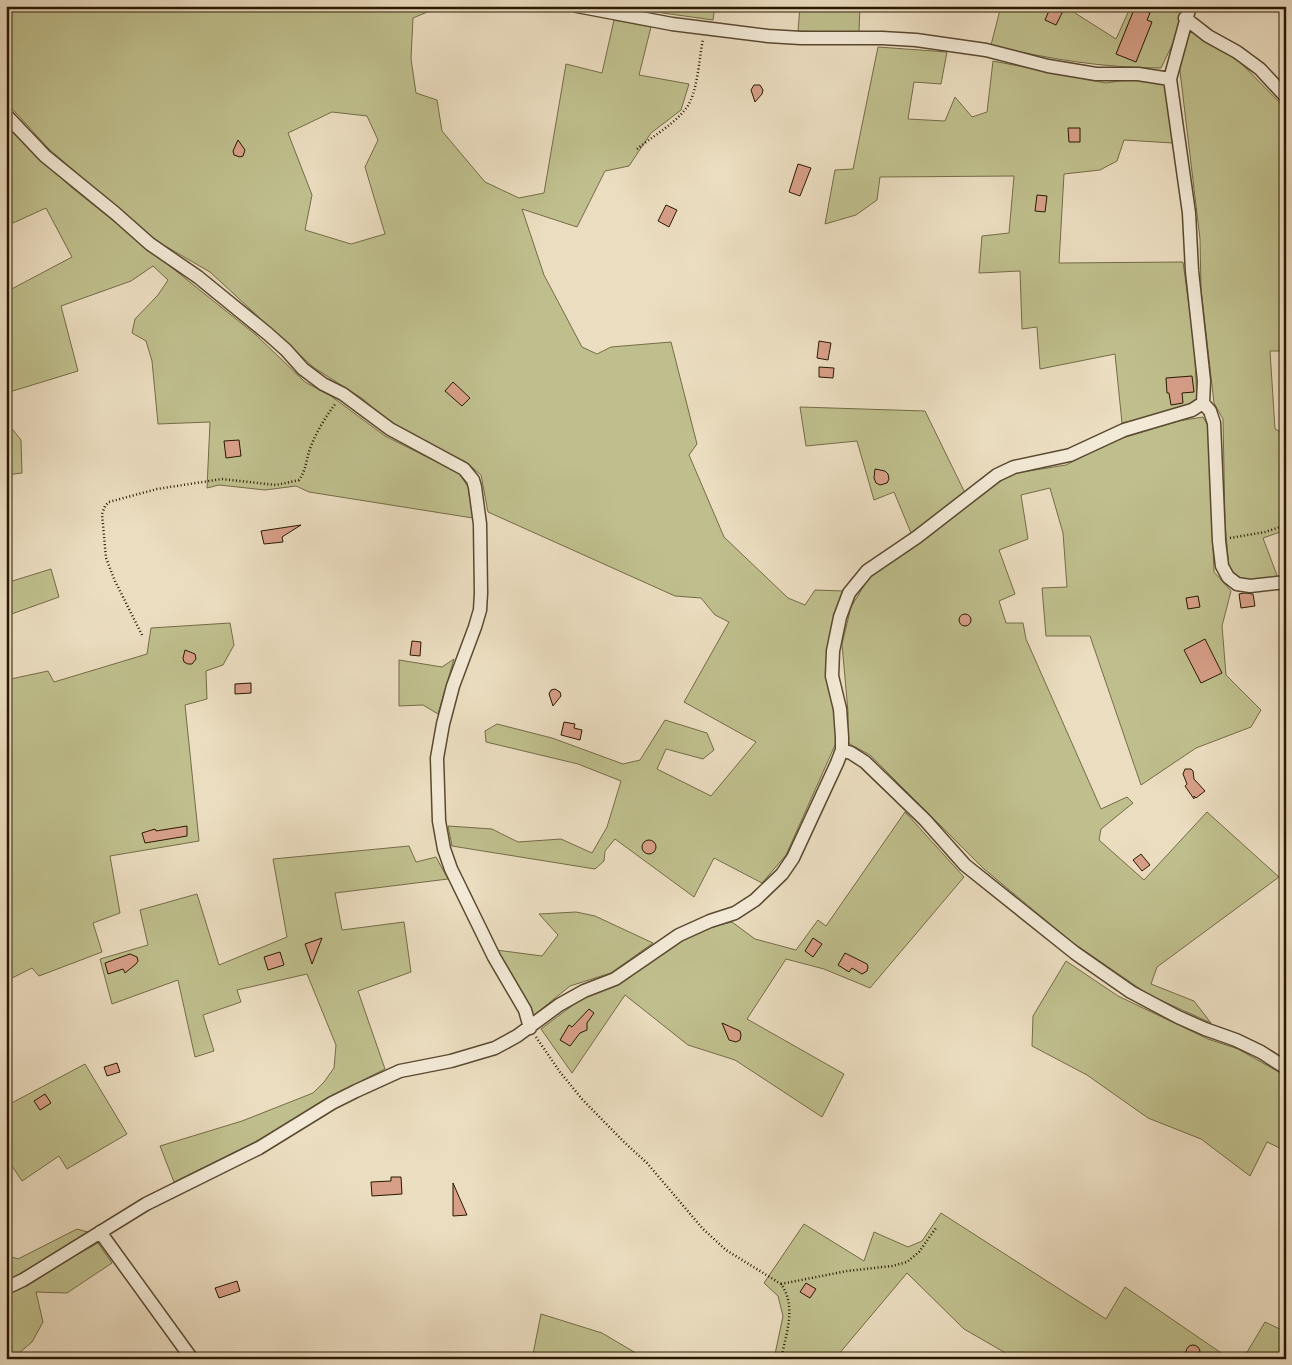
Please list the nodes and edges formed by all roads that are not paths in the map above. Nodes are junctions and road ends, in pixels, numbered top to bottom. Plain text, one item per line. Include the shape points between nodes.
1 (577, 6) edge
2 (1188, 12) edge
3 (1170, 79) junction
4 (1286, 97) edge
5 (6, 115) edge
6 (1203, 403) junction
7 (1286, 582) edge
8 (842, 750) junction
9 (530, 1028) junction
10 (1286, 1068) edge
11 (100, 1232) junction
12 (6, 1288) edge
13 (192, 1359) edge

1 - 3 street via 672,24 801,38 916,40 986,50 1096,74 1138,74
2 - 3 street
2 - 4 street via 1208,36 1260,69
3 - 6 street via 1190,213
5 - 9 street via 45,156 150,244 198,277 268,334 303,369 390,428 464,469 472,480 480,524 480,610 443,724 437,758 439,821 451,869 494,957 525,1010
6 - 7 street via 1214,423 1222,566 1237,584 1250,586
6 - 8 street via 1192,410 1124,430 1070,455 1014,467 997,475 867,571 849,593 833,651 832,676 840,709
8 - 9 street via 793,858 770,888 735,913 679,935 615,979 559,1005
8 - 10 street via 865,762 925,820 965,865 1075,953 1131,992 1206,1030 1262,1052
9 - 11 street via 478,1054 400,1071 383,1078 332,1103 259,1148 146,1204
11 - 12 street
11 - 13 street

